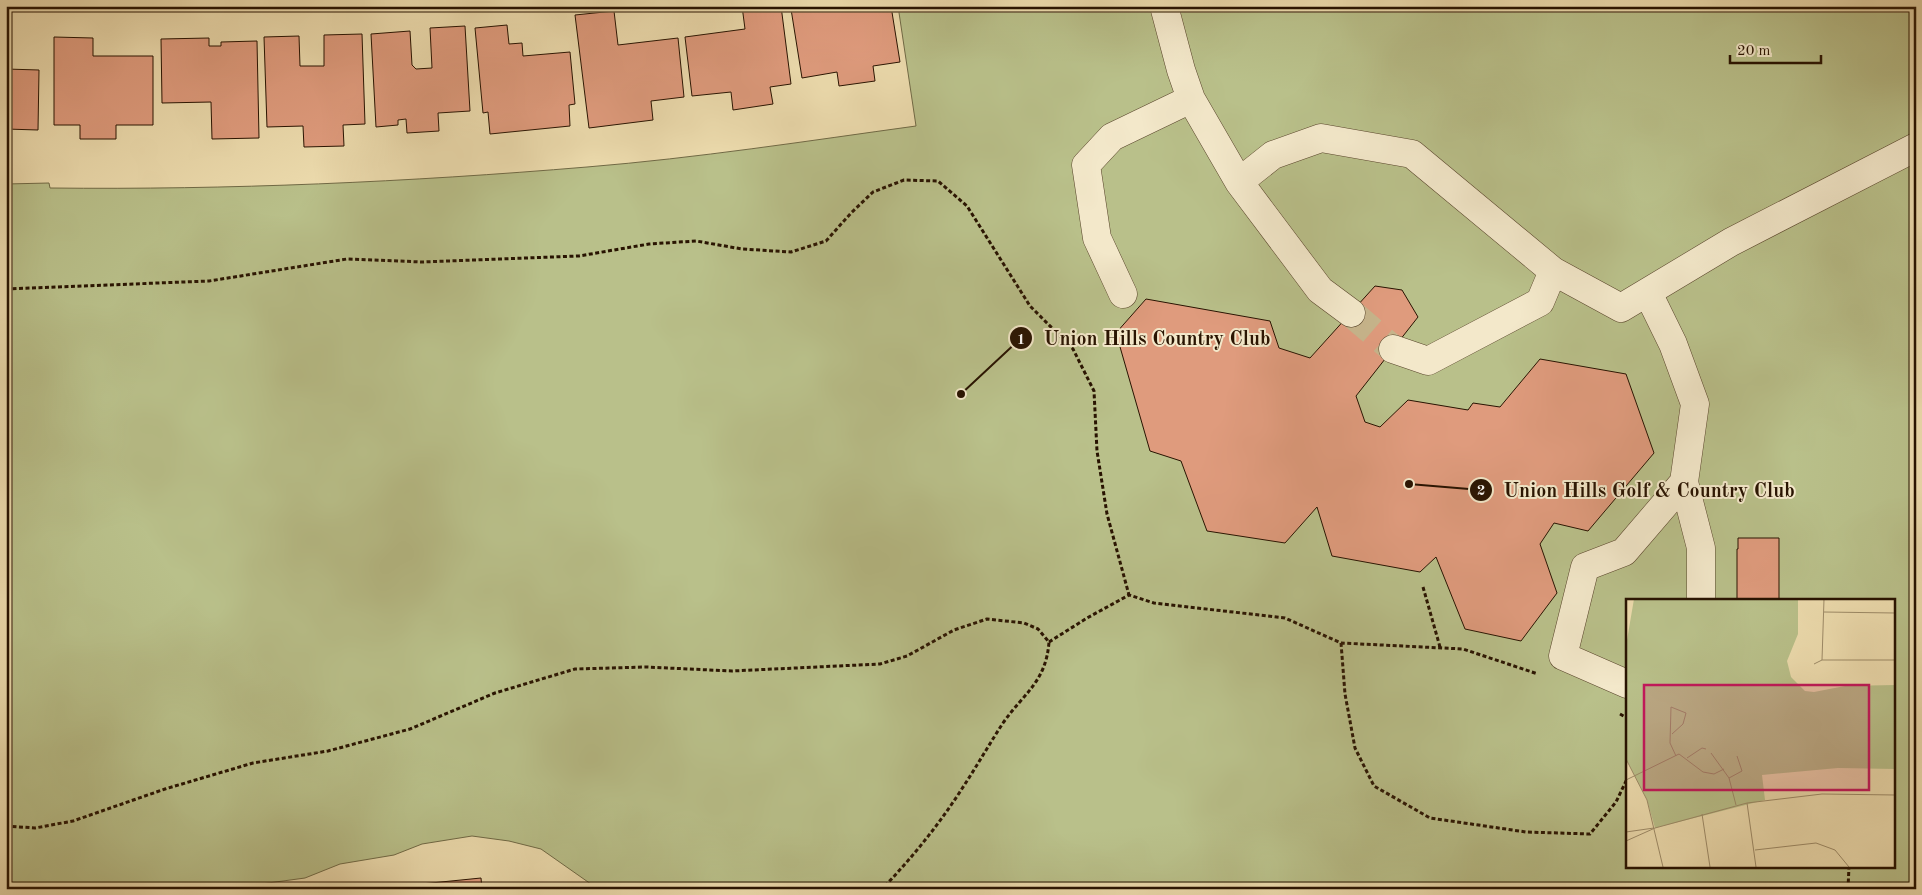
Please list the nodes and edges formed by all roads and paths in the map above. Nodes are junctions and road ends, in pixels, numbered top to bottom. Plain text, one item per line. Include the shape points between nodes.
1 (1164, 6) edge
2 (1191, 99) junction
3 (1916, 147) edge
4 (1239, 182) junction
5 (1553, 271) junction
6 (6, 289) edge
7 (1648, 293) junction
8 (1123, 294) dead end
9 (1350, 313) tunnel mouth
10 (1393, 349) tunnel mouth
11 (1684, 482) junction
12 (1423, 587) dead end
13 (1129, 595) junction
14 (1701, 599) edge
15 (1048, 642) junction
16 (1341, 643) junction
17 (1440, 647) junction
18 (1543, 675) dead end
19 (1626, 684) edge
20 (1615, 710) dead end
21 (1626, 717) edge
22 (1626, 781) edge
23 (6, 826) edge
24 (1848, 868) edge
25 (882, 889) edge
26 (1848, 889) edge

1 - 2 lane
2 - 4 lane
2 - 8 lane via 1112,136 1086,165 1097,238
3 - 7 lane via 1731,242
4 - 5 lane via 1273,155 1321,138 1412,154
4 - 9 lane via 1320,290
5 - 7 lane via 1621,308
5 - 10 lane via 1540,302 1428,361
6 - 13 path via 209,281 348,259 423,262 579,256 649,244 696,241 742,249 791,252 826,241 873,192 904,180 938,181 967,206 1030,306 1073,349 1094,391 1097,451 1107,514
7 - 11 lane via 1695,404
11 - 14 lane via 1701,548
11 - 19 lane via 1624,552 1585,567 1563,656
12 - 17 path
13 - 15 path
13 - 16 path via 1154,603 1286,618
15 - 23 path via 1038,629 1024,623 987,619 954,630 907,656 880,664 732,671 646,667 575,669 495,693 410,729 328,751 253,763 164,789 73,821 35,828
15 - 25 path via 1048,658 1039,679 1004,722 932,831
16 - 17 path
16 - 22 path via 1345,694 1355,748 1374,786 1430,818 1526,832 1590,834 1616,802
17 - 18 path via 1463,649
20 - 21 path
24 - 26 path

